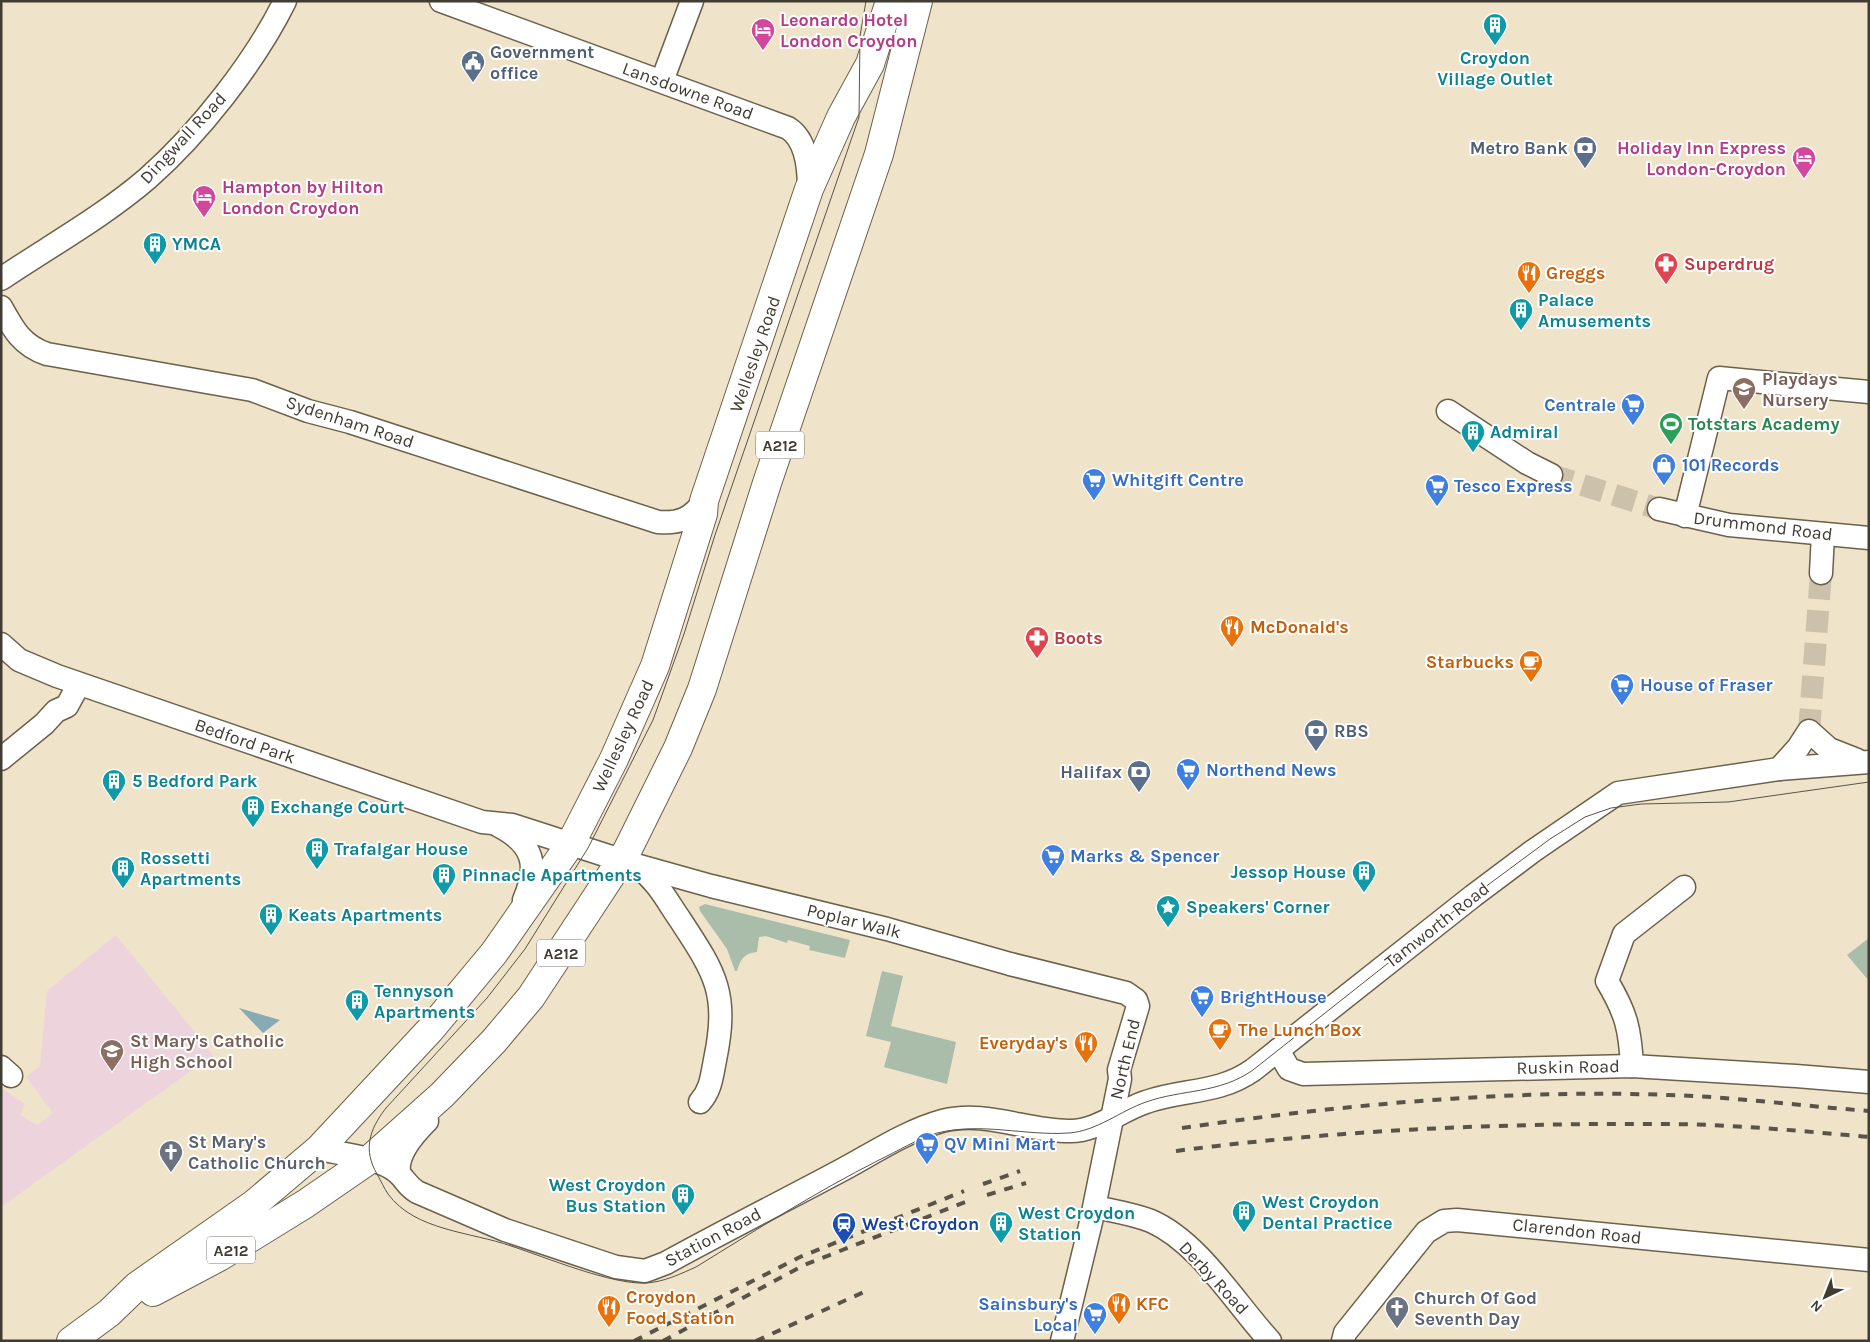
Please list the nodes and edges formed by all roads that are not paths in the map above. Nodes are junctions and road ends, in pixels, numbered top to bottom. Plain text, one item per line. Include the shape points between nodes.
1 (285, 1) edge
2 (441, 1) edge
3 (692, 1) edge
4 (889, 2) edge
5 (920, 7) edge
6 (662, 81) junction
7 (809, 189) junction
8 (1, 279) edge
9 (1, 307) edge
10 (1869, 392) edge
11 (1448, 411) dead end
12 (1551, 475) tunnel mouth
13 (704, 501) junction
14 (1659, 509) tunnel mouth
15 (1685, 516) junction
16 (1823, 534) junction
17 (1869, 538) edge
18 (1820, 573) tunnel mouth
19 (1, 644) edge
20 (57, 676) junction
21 (79, 684) junction
22 (56, 711) junction
23 (1, 759) edge
24 (1864, 762) edge
25 (1779, 769) junction
26 (495, 824) junction
27 (571, 842) junction
28 (628, 862) junction
29 (1684, 887) dead end
30 (516, 922) junction
31 (1136, 1000) joint
32 (1278, 1050) junction
33 (1632, 1066) junction
34 (1869, 1082) edge
35 (442, 1095) junction
36 (700, 1102) dead end
37 (1112, 1119) junction
38 (319, 1149) junction
39 (369, 1160) junction
40 (399, 1173) junction
41 (1094, 1207) junction
42 (1869, 1260) edge
43 (109, 1313) junction
44 (1344, 1337) edge
45 (71, 1341) edge
46 (1062, 1341) edge
47 (1270, 1341) edge

1 - 8 street, Dingwall Road via 262,41 220,100 160,167 131,191
2 - 6 street, Lansdowne Road
3 - 6 street
4 - 7 main road, Wellesley Road / A212 via 870,64 841,117
5 - 28 main road, Wellesley Road / A212 via 879,154 773,466 702,689
6 - 7 street, Lansdowne Road via 793,131 804,150
7 - 13 main road, Wellesley Road / A212
9 - 13 street, Sydenham Road via 16,334 31,347 47,354 252,390 308,411 658,522 685,520 697,512
10 - 15 street via 1719,378
11 - 12 street
13 - 27 main road, Wellesley Road / A212 via 703,514 655,666 614,759
14 - 15 street, Drummond Road
15 - 16 street, Drummond Road via 1730,525
16 - 17 street, Drummond Road
16 - 18 street
19 - 20 street, Bedford Park via 19,660
20 - 21 street, Bedford Park
20 - 22 street via 53,700
21 - 22 street via 67,706
21 - 26 street, Bedford Park
22 - 23 street
24 - 25 street, Tamworth Road
24 - 25 street, Tamworth Road via 1829,749 1809,731
25 - 32 street, Tamworth Road via 1618,793 1473,896
26 - 27 street, Bedford Park via 512,825
26 - 30 street, Bedford Park via 520,841 533,861 532,879
27 - 28 street, Poplar Walk
27 - 30 main road, Wellesley Road / A212
28 - 31 street, Poplar Walk via 1119,990
28 - 35 main road, Wellesley Road / A212 via 531,997
28 - 36 street via 650,876 661,889 717,981 722,1011 720,1035 709,1091
29 - 33 street via 1652,901 1624,934 1608,981 1623,1007 1630,1032
30 - 38 main road, Wellesley Road / A212 via 436,1023
31 - 37 street, North End via 1138,1006 1119,1070
32 - 33 street, Ruskin Road via 1289,1069 1303,1074
32 - 37 street, Tamworth Road via 1230,1084 1147,1102
33 - 34 street, Ruskin Road
35 - 39 main road, Wellesley Road / A212
35 - 40 street, Wellesley Road via 437,1108 406,1147 399,1163
37 - 40 street, Station Road via 1070,1131 1000,1119 942,1122 868,1156 666,1263 645,1271 616,1267 496,1226 417,1192 405,1183
37 - 41 street, North End
38 - 39 street, Station Road
38 - 43 main road, Wellesley Road / A212 via 254,1204 137,1286
39 - 40 street, Station Road
39 - 43 main road, Wellesley Road / A212 via 260,1232
41 - 46 street, North End
41 - 47 street, Derby Road via 1138,1217 1168,1231 1192,1250
42 - 44 street, Clarendon Road via 1457,1220 1444,1222 1426,1232
43 - 45 main road, Wellesley Road / A212

